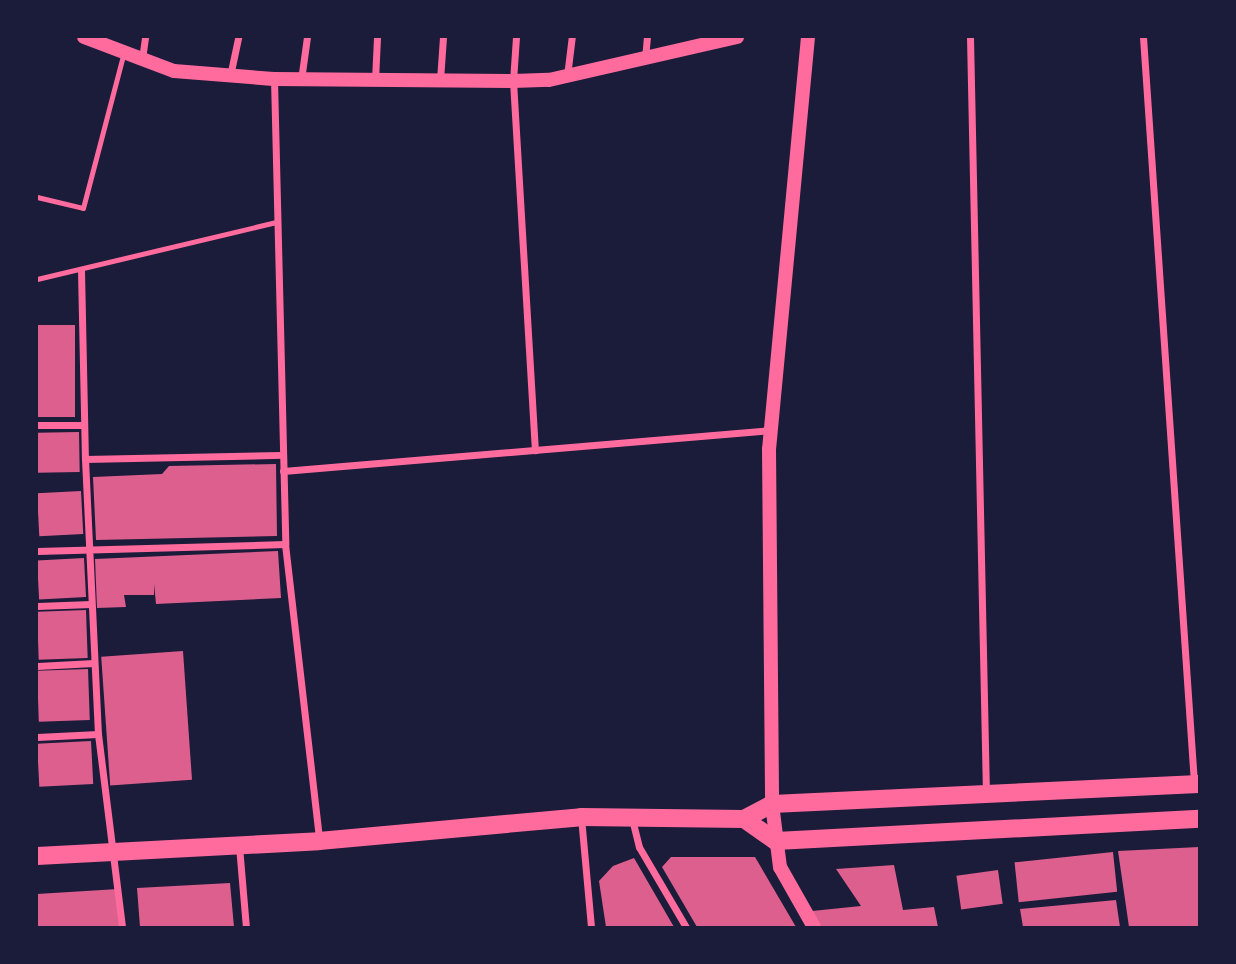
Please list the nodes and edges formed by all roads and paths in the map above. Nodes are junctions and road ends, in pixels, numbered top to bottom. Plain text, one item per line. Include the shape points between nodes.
1 (85, 37) edge
2 (145, 37) edge
3 (237, 37) edge
4 (307, 37) edge
5 (377, 37) edge
6 (443, 37) edge
7 (516, 37) edge
8 (572, 37) edge
9 (647, 37) edge
10 (737, 37) edge
11 (808, 37) edge
12 (970, 37) edge
13 (1143, 37) edge
14 (709, 40) edge
15 (124, 52) junction
16 (142, 59) junction
17 (645, 60) junction
18 (230, 76) junction
19 (567, 76) junction
20 (274, 79) junction
21 (301, 79) junction
22 (374, 80) junction
23 (440, 80) junction
24 (513, 81) junction
25 (37, 197) edge
26 (277, 222) junction
27 (81, 270) junction
28 (37, 279) edge
29 (37, 425) edge
30 (84, 425) junction
31 (770, 430) junction
32 (535, 450) junction
33 (282, 455) junction
34 (85, 459) junction
35 (283, 471) junction
36 (285, 544) junction
37 (88, 550) junction
38 (37, 551) edge
39 (91, 604) junction
40 (37, 606) edge
41 (94, 663) junction
42 (37, 666) edge
43 (98, 734) junction
44 (37, 737) edge
45 (1197, 784) edge
46 (986, 795) junction
47 (772, 804) junction
48 (581, 817) junction
49 (632, 817) junction
50 (744, 818) junction
51 (1199, 819) edge
52 (319, 841) junction
53 (776, 841) junction
54 (239, 846) junction
55 (113, 855) junction
56 (37, 856) edge
57 (122, 927) edge
58 (246, 927) edge
59 (591, 927) edge
60 (686, 927) edge
61 (814, 927) edge

1 - 15 main road
2 - 16 street
3 - 18 street
4 - 21 street
5 - 22 street
6 - 23 street
7 - 24 street
8 - 19 street
9 - 17 street
10 - 14 main road
11 - 31 main road
12 - 46 street
13 - 45 street
14 - 17 main road
15 - 16 main road
15 - 25 lane via 83,208
16 - 18 main road via 174,71
17 - 19 main road
18 - 20 main road
19 - 24 main road
20 - 21 main road
20 - 26 street
21 - 22 main road
22 - 23 main road
23 - 24 main road
24 - 32 street
26 - 27 lane
26 - 33 street
27 - 28 lane
27 - 30 street
29 - 30 street
30 - 34 street
31 - 32 street
31 - 47 main road
32 - 35 street
33 - 34 street
33 - 35 street
34 - 37 street
35 - 36 street
36 - 37 street
36 - 52 street
37 - 38 street
37 - 39 street
39 - 40 street
39 - 41 street
41 - 42 street
41 - 43 street
43 - 44 street
43 - 55 street
45 - 46 main road
46 - 47 main road
47 - 50 main road
47 - 53 main road
48 - 49 main road
48 - 52 main road
48 - 59 street
49 - 50 main road
49 - 60 street via 639,847
50 - 53 main road
51 - 53 main road
52 - 54 main road
53 - 61 main road via 780,867
54 - 55 main road
54 - 58 street
55 - 56 main road
55 - 57 street

